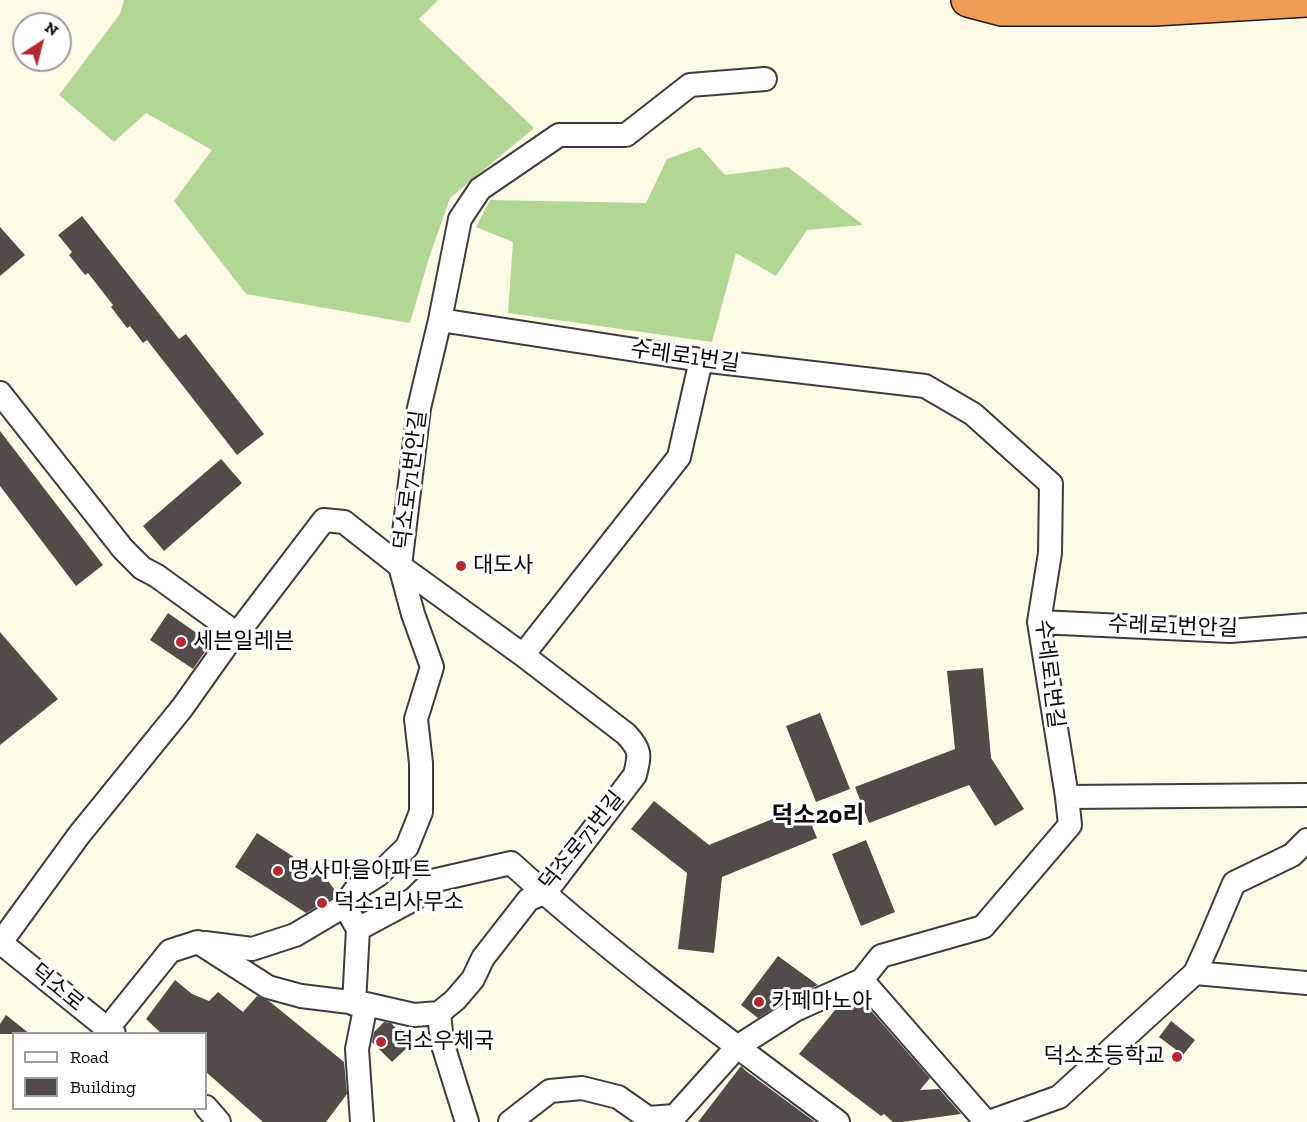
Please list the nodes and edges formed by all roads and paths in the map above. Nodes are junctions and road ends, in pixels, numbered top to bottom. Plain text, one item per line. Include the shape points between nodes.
1 (968, 0) edge
2 (1307, 0) edge
3 (765, 79) dead end
4 (440, 320) junction
5 (701, 360) junction
6 (0, 393) edge
7 (400, 566) junction
8 (1039, 622) junction
9 (1307, 625) edge
10 (237, 634) junction
11 (523, 655) junction
12 (1307, 795) edge
13 (1067, 797) junction
14 (1307, 840) edge
15 (545, 893) junction
16 (344, 906) junction
17 (358, 929) junction
18 (0, 942) edge
19 (198, 942) junction
20 (1195, 973) junction
21 (862, 980) junction
22 (1307, 983) edge
23 (360, 1004) junction
24 (439, 1013) junction
25 (111, 1031) edge
26 (737, 1047) junction
27 (207, 1108) edge
28 (219, 1122) edge
29 (362, 1122) edge
30 (468, 1122) edge
31 (510, 1122) edge
32 (838, 1122) edge
33 (987, 1122) edge

1 - 2 highway via 1002,9 1154,9
3 - 4 street, 덕소로71번안길 via 690,85 626,135 559,135 480,189 460,219
4 - 5 street, 수레로1번길
4 - 7 street, 덕소로71번안길 via 418,408
5 - 8 street, 수레로1번길 via 925,386 973,414 1052,484 1050,553
5 - 11 street via 679,457
6 - 10 street via 123,549 142,568
7 - 10 street, 덕소로71번길 via 344,522 324,520
7 - 11 street, 덕소로71번길
7 - 16 street, 덕소로71번안길 via 432,667 416,719 421,812 407,847 378,875 356,889
8 - 9 street, 수레로1번안길 via 1230,631
8 - 13 street, 수레로1번길
10 - 18 street
11 - 15 street, 덕소로71번길 via 626,734 639,756 635,775
12 - 13 street
13 - 21 street, 수레로1번길 via 1070,825 983,927 881,956
14 - 20 street via 1292,855 1234,883
15 - 17 street via 512,862 432,881 414,899
15 - 24 street, 덕소로71번길 via 529,899 483,958 473,979
15 - 26 street
16 - 17 street
16 - 19 street, 덕소로71번안길 via 295,935 252,949
17 - 23 street
18 - 25 street, 덕소로
19 - 23 street via 268,987
19 - 25 street via 170,951
20 - 22 street
20 - 33 street via 1059,1097
21 - 26 street, 수레로1번길 via 795,1010
21 - 33 street
23 - 24 street via 414,1015
23 - 29 street via 357,1049
24 - 30 street via 442,1042
26 - 31 street, 수레로1번길 via 675,1116 648,1118 618,1097 582,1088 550,1091
26 - 32 street
27 - 28 street

